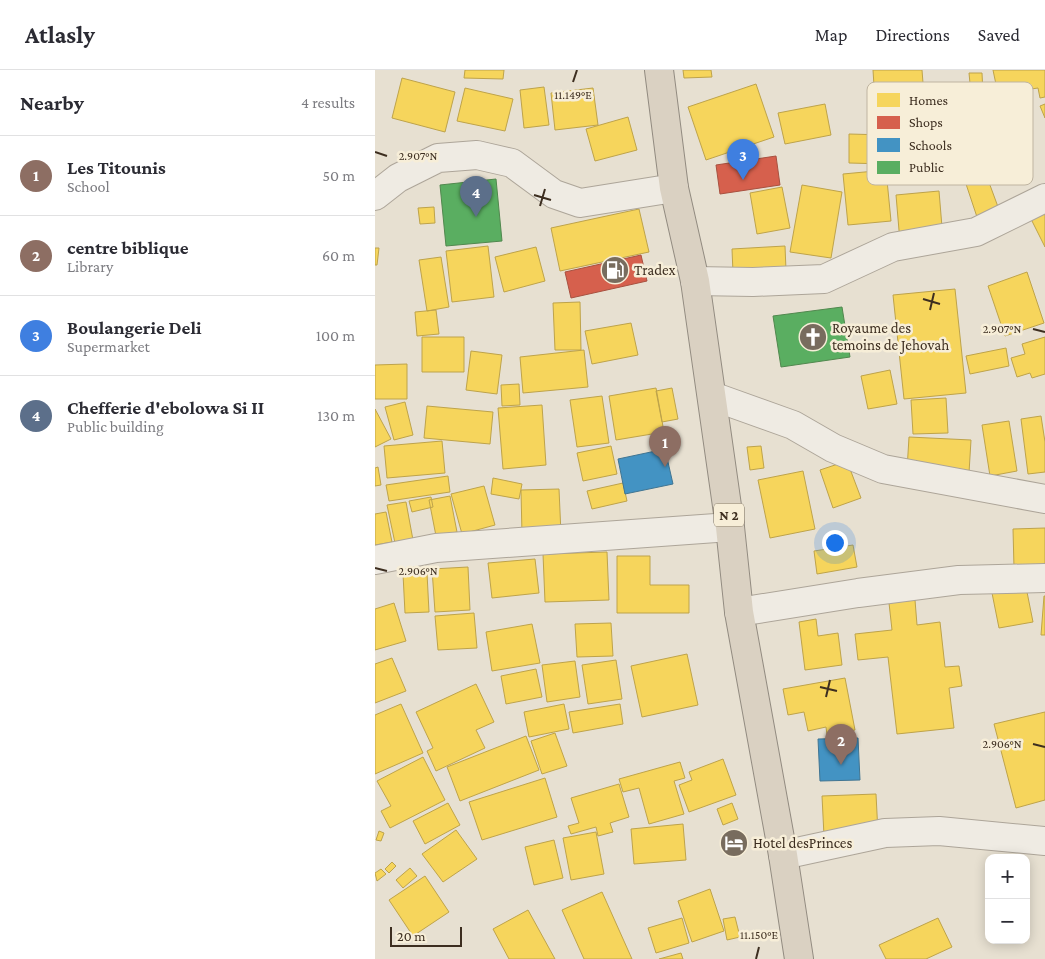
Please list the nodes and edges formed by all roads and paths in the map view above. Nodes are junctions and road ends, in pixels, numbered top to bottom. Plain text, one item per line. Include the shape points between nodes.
1 (659, 70) edge
2 (674, 188) junction
3 (375, 196) edge
4 (1045, 198) edge
5 (695, 281) junction
6 (712, 396) junction
7 (1045, 499) edge
8 (731, 527) junction
9 (375, 560) edge
10 (1045, 578) edge
11 (739, 612) junction
12 (1045, 842) edge
13 (783, 855) junction
14 (799, 959) edge

1 - 2 highway, N 2
2 - 3 street via 580,203 554,194 512,164 477,155 438,158 398,178
2 - 5 highway, N 2
4 - 5 street via 976,232 893,247 824,279
5 - 6 highway, N 2
6 - 7 street via 793,425 833,448 883,469
6 - 8 highway, N 2
8 - 9 street via 436,548
8 - 11 highway, N 2
10 - 11 street via 959,580
11 - 13 highway, N 2
12 - 13 street via 939,831 885,833
13 - 14 highway, N 2

